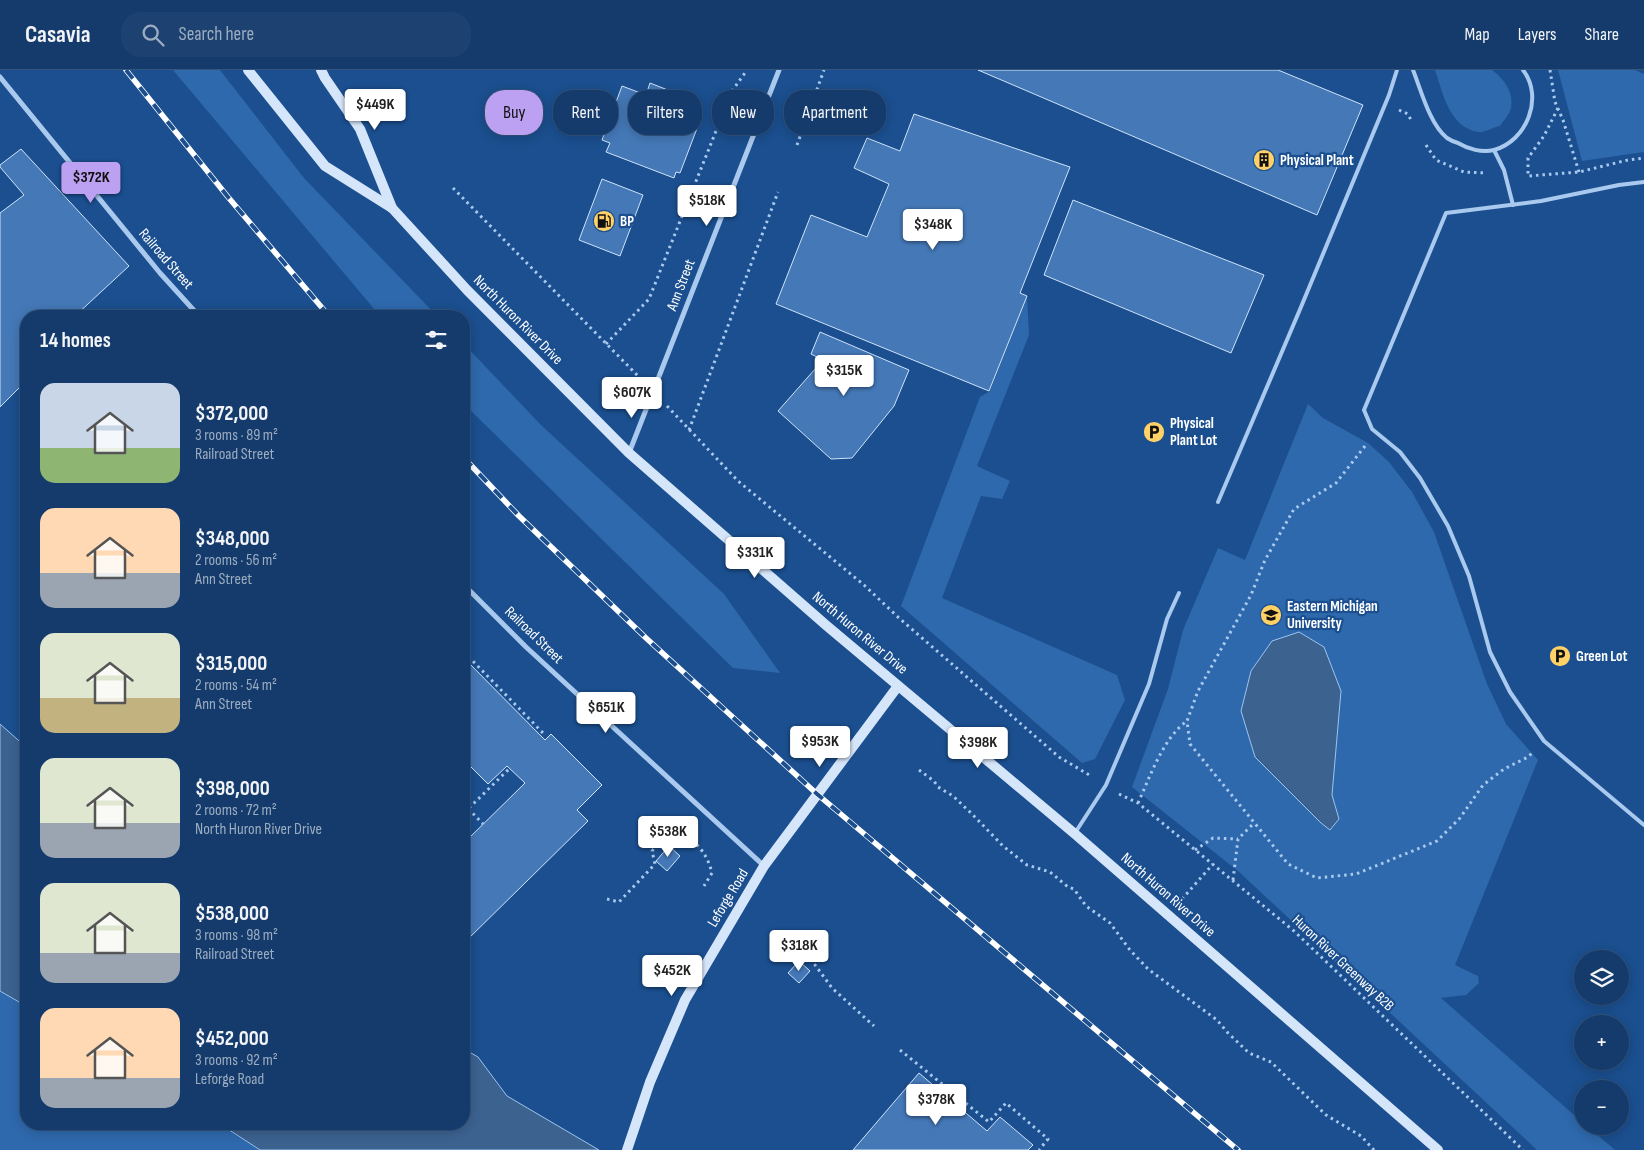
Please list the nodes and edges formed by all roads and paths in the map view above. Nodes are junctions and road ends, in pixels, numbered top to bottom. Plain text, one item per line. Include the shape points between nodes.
1 (248, 70) edge
2 (321, 70) edge
3 (747, 70) edge
4 (779, 70) edge
5 (824, 70) edge
6 (1397, 70) edge
7 (1413, 70) edge
8 (1523, 70) edge
9 (1550, 70) edge
10 (0, 78) edge
11 (1558, 108) junction
12 (796, 145) dead end
13 (1494, 150) junction
14 (1644, 158) edge
15 (1579, 172) junction
16 (1644, 182) edge
17 (453, 188) dead end
18 (778, 192) dead end
19 (1513, 205) junction
20 (392, 208) junction
21 (194, 310) edge
22 (606, 344) junction
23 (653, 391) junction
24 (1372, 429) junction
25 (689, 430) junction
26 (629, 453) junction
27 (1218, 502) dead end
28 (470, 591) edge
29 (1179, 593) dead end
30 (470, 658) edge
31 (898, 686) junction
32 (1187, 721) junction
33 (545, 735) dead end
34 (1532, 753) dead end
35 (510, 768) dead end
36 (919, 770) dead end
37 (1106, 785) junction
38 (1138, 803) junction
39 (470, 807) edge
40 (470, 809) edge
41 (1254, 823) junction
42 (483, 824) dead end
43 (1644, 825) edge
44 (1075, 834) junction
45 (1238, 839) junction
46 (1195, 850) junction
47 (1213, 864) junction
48 (764, 866) junction
49 (1232, 880) junction
50 (704, 886) dead end
51 (607, 899) dead end
52 (1168, 915) junction
53 (809, 946) dead end
54 (874, 1026) dead end
55 (900, 1050) dead end
56 (627, 1150) edge
57 (1039, 1150) edge
58 (1374, 1150) edge
59 (1438, 1150) edge
60 (1523, 1150) edge

1 - 20 main road, North Huron River Drive via 325,166
2 - 20 main road via 360,128
3 - 22 path via 732,91 649,299
4 - 23 street, Ann Street
5 - 12 path
6 - 27 lane
7 - 13 lane via 1436,124 1447,138 1470,150
8 - 13 lane via 1530,78 1534,102 1526,124 1513,141
9 - 11 path
10 - 21 street, Railroad Street
11 - 15 path
11 - 15 path via 1528,158 1528,176
13 - 19 lane via 1504,170
14 - 15 path
16 - 19 lane
17 - 22 path, Huron River Greenway B2B
18 - 25 path
19 - 24 lane via 1446,213 1364,410
20 - 26 main road, North Huron River Drive via 467,290
22 - 23 path, Huron River Greenway B2B
23 - 25 path, Huron River Greenway B2B
23 - 26 street, Ann Street
24 - 32 path via 1368,442 1336,483 1294,509 1264,560 1251,595 1198,691
24 - 43 lane via 1400,452 1420,478 1448,526 1469,576 1490,652 1510,692 1544,741
25 - 37 path, Huron River Greenway B2B via 738,481 864,586 1059,757
26 - 31 main road, North Huron River Drive
28 - 48 street, Railroad Street
29 - 37 lane via 1149,684
30 - 33 path
31 - 44 main road, North Huron River Drive
31 - 48 main road, Leforge Road
32 - 38 path via 1169,738
32 - 41 path via 1190,744
34 - 41 path via 1483,785 1460,818 1437,841 1356,874 1317,878 1288,864
35 - 39 path
36 - 58 path via 953,796 1027,865 1050,872 1074,889 1086,906 1110,923 1148,969 1217,1020 1250,1053 1271,1062 1326,1115 1361,1136
37 - 38 path, Huron River Greenway B2B
37 - 44 lane
38 - 46 path, Huron River Greenway B2B
40 - 42 path
41 - 45 path
44 - 52 main road, North Huron River Drive
45 - 46 path via 1213,838
45 - 49 path
46 - 47 path, Huron River Greenway B2B
47 - 49 path, Huron River Greenway B2B
47 - 52 path
48 - 56 main road, Leforge Road via 685,1000 650,1082
49 - 60 path, Huron River Greenway B2B via 1294,931
50 - 51 path via 712,873 702,849 689,839 668,837 652,851 655,864 619,902
52 - 59 main road, North Huron River Drive
53 - 54 path via 810,958 832,988
55 - 57 path via 989,1122 1006,1104 1048,1139

